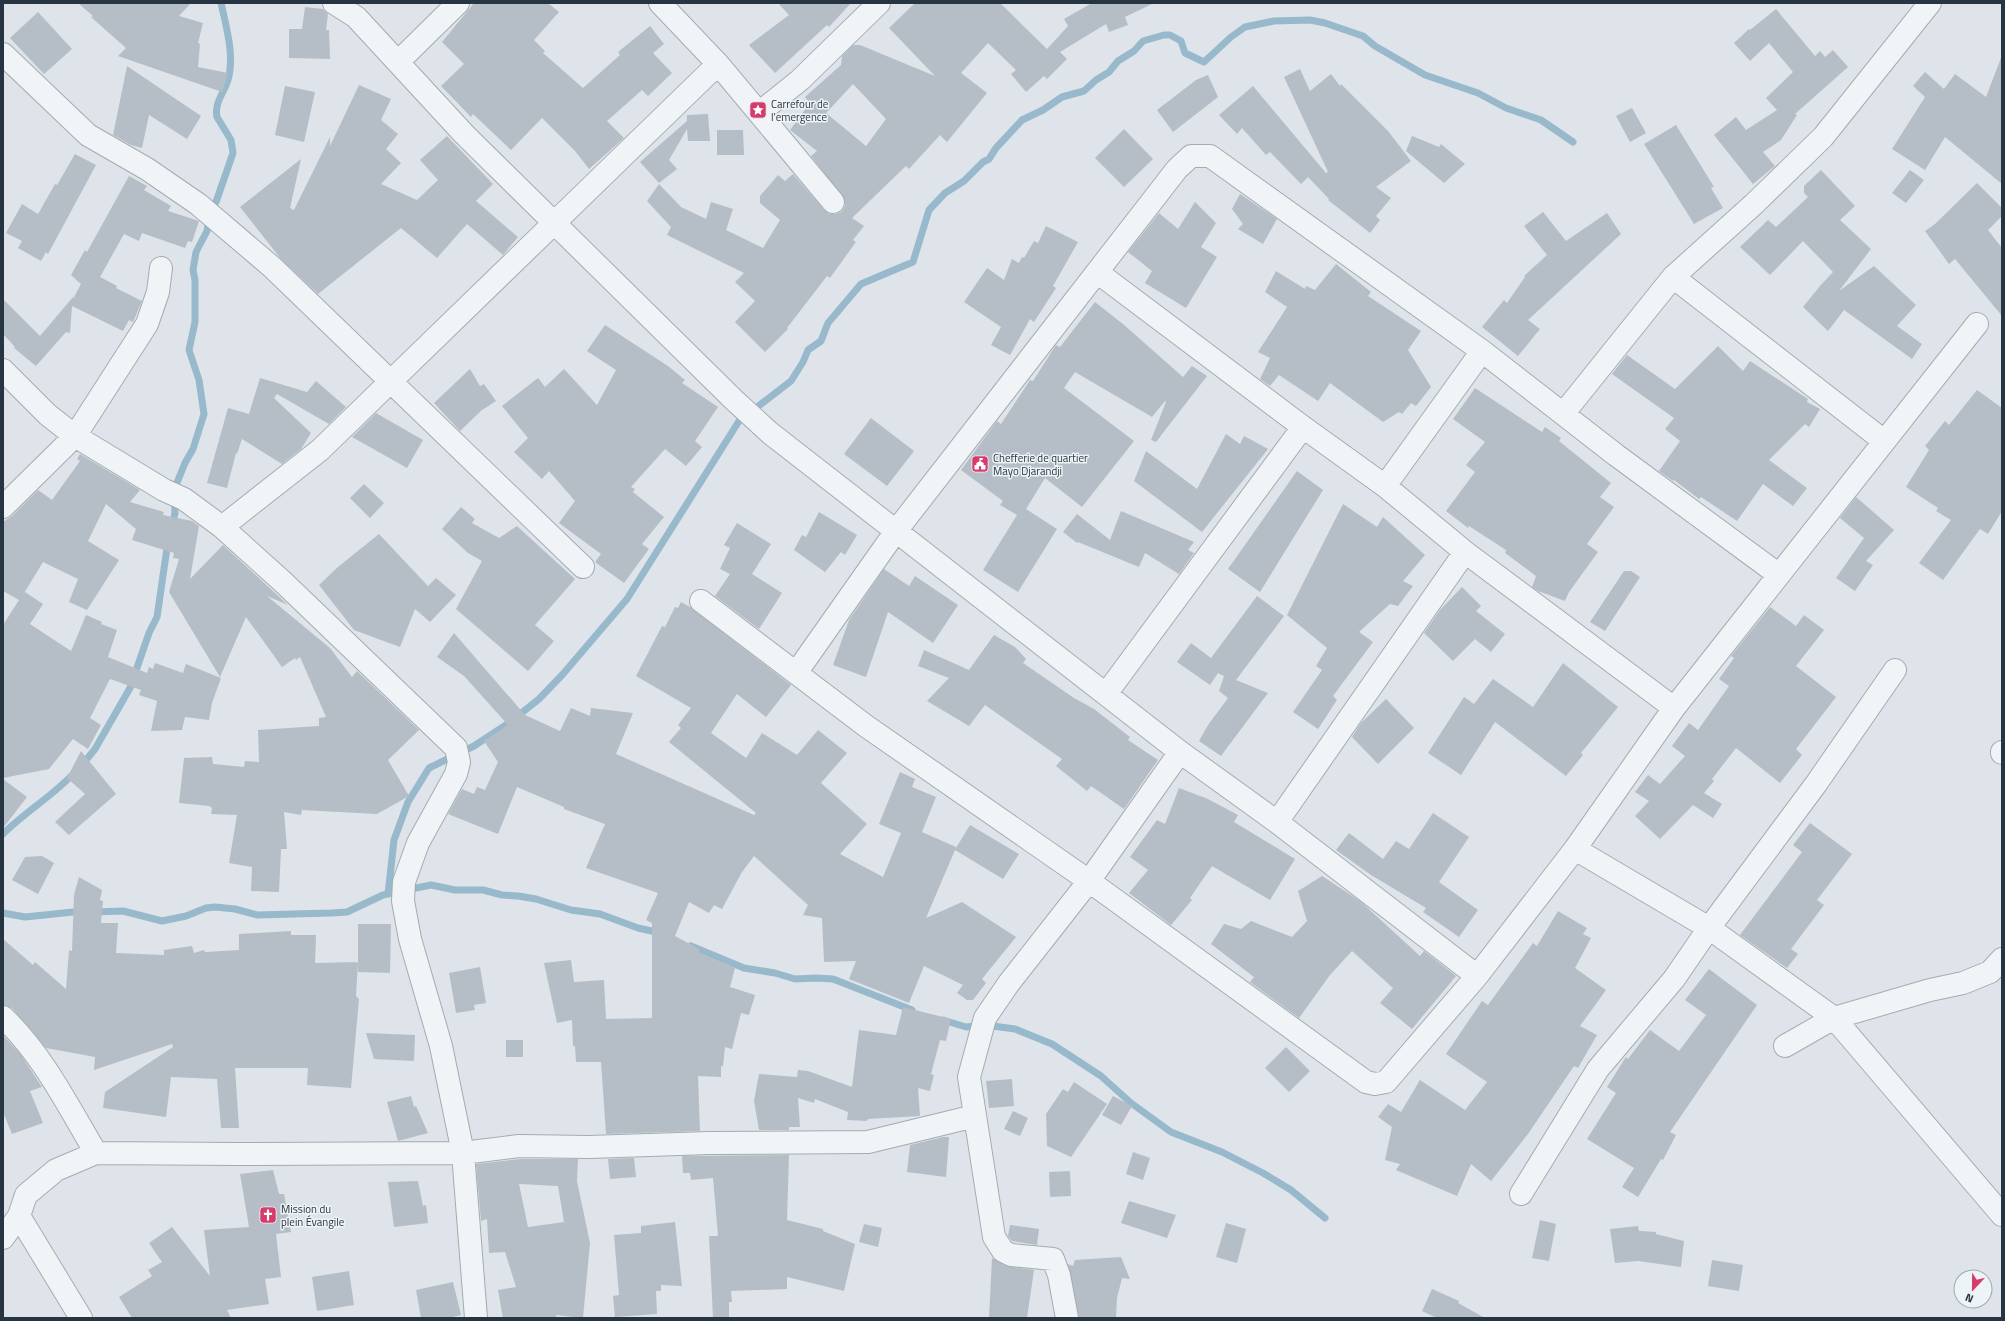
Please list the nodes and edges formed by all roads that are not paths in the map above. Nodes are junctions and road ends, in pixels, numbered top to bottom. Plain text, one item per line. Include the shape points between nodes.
1 (334, 3) edge
2 (458, 3) edge
3 (660, 3) edge
4 (879, 3) edge
5 (1930, 3) edge
6 (3, 54) edge
7 (398, 62) junction
8 (718, 64) junction
9 (759, 113) junction
10 (833, 202) dead end
11 (553, 222) junction
12 (161, 268) dead end
13 (1097, 272) junction
14 (1673, 276) junction
15 (1977, 324) dead end
16 (1482, 351) junction
17 (3, 370) edge
18 (390, 382) junction
19 (1563, 414) junction
20 (1303, 427) junction
21 (75, 436) junction
22 (1884, 441) junction
23 (1385, 486) junction
24 (3, 507) edge
25 (222, 527) junction
26 (896, 531) junction
27 (1465, 552) junction
28 (583, 567) dead end
29 (1779, 575) junction
30 (700, 601) dead end
31 (1895, 670) dead end
32 (796, 673) junction
33 (1106, 694) junction
34 (1674, 708) junction
35 (1180, 752) junction
36 (1277, 822) junction
37 (1576, 848) junction
38 (1089, 881) junction
39 (1709, 928) junction
40 (2002, 959) edge
41 (1477, 976) junction
42 (3, 1017) edge
43 (1834, 1018) junction
44 (1785, 1046) dead end
45 (975, 1116) junction
46 (96, 1153) junction
47 (463, 1153) junction
48 (1521, 1194) dead end
49 (2002, 1215) edge
50 (19, 1216) junction
51 (3, 1238) edge
52 (81, 1318) edge
53 (476, 1318) edge
54 (1067, 1318) edge

1 - 7 street via 356,17
2 - 7 street
3 - 8 street
4 - 9 street via 800,80
5 - 14 street via 1823,137 1754,204
6 - 18 street via 88,135 147,169 198,204 272,268
7 - 11 street via 464,134
8 - 9 street
8 - 11 street
9 - 10 street
11 - 18 street
11 - 26 street via 770,433
12 - 21 street via 158,292 147,324
13 - 16 street via 1177,169 1191,156 1210,156
13 - 20 street
13 - 26 street
14 - 19 street
14 - 22 street
15 - 22 street
16 - 19 street
16 - 23 street
17 - 21 street via 48,415
18 - 25 street via 320,450
18 - 28 street
19 - 29 street
20 - 23 street
20 - 33 street
21 - 24 street
21 - 25 street via 164,490 184,499
22 - 29 street
23 - 27 street
25 - 47 street via 283,582 457,755 456,774 418,843 404,891 410,939 441,1046
26 - 32 street
26 - 33 street
27 - 34 street
27 - 36 street
29 - 34 street
30 - 32 street
31 - 39 street via 1816,784
32 - 38 street via 866,726
33 - 35 street
34 - 37 street
35 - 36 street
35 - 38 street
36 - 41 street
37 - 39 street
37 - 41 street
38 - 41 street via 1366,1082 1386,1082
38 - 45 street via 1009,982 982,1025 969,1077
39 - 43 street
39 - 48 street via 1674,979 1598,1070
40 - 43 street via 1990,972 1963,983
42 - 46 street via 17,1030 48,1072
43 - 44 street
43 - 49 street
45 - 47 street via 868,1142 519,1146
45 - 54 street via 994,1237 1003,1251 1011,1255 1053,1259 1059,1275
46 - 47 street
46 - 50 street via 56,1170 26,1195
47 - 53 street
50 - 51 street
50 - 52 street

